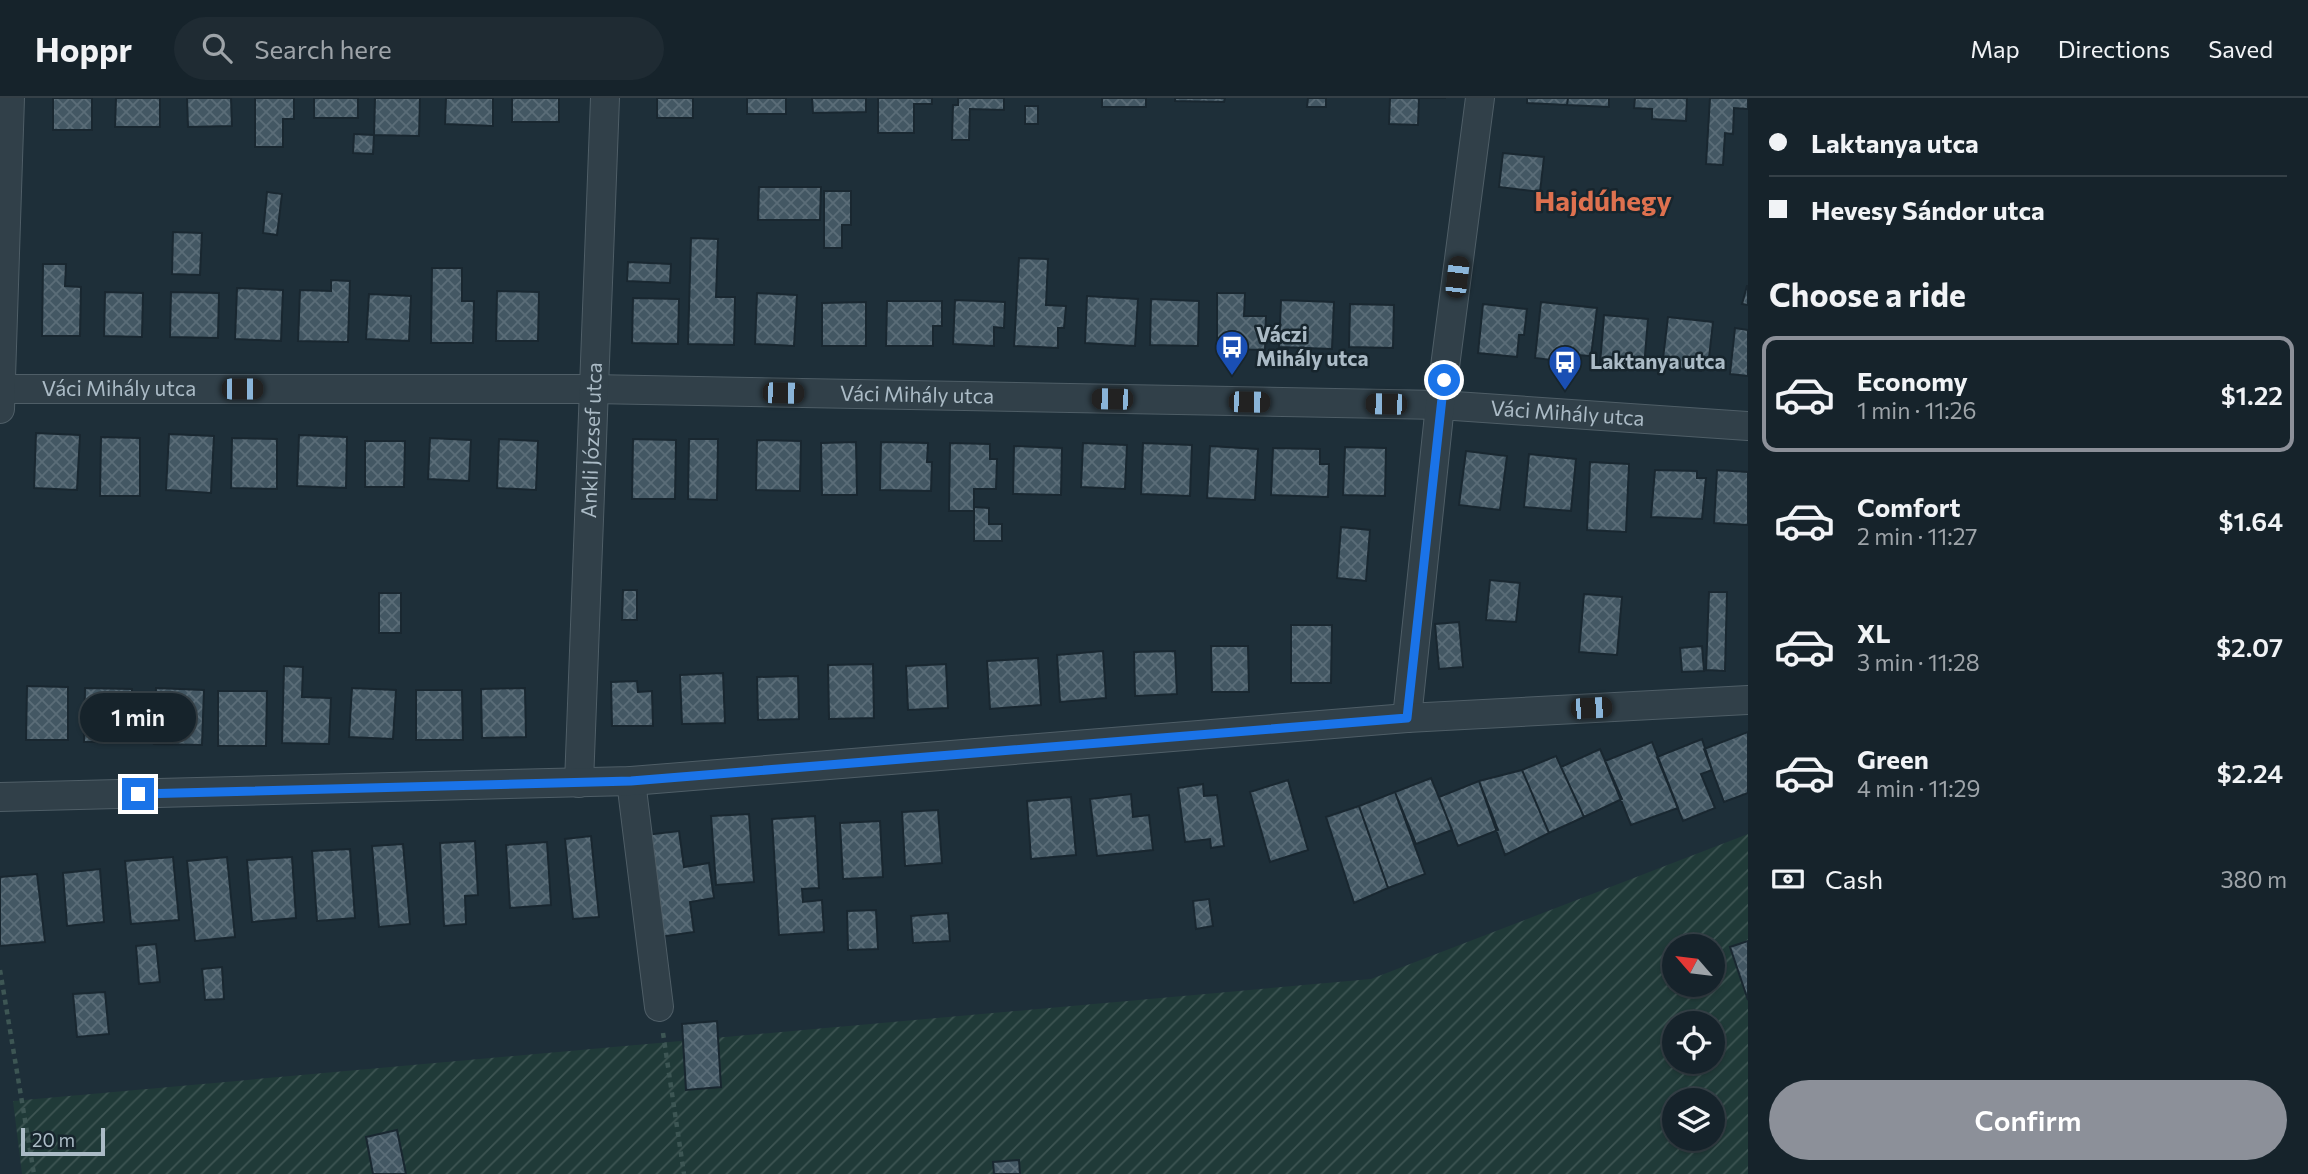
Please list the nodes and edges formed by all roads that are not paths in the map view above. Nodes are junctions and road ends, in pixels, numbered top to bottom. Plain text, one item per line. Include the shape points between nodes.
1 (10, 98) edge
2 (605, 98) edge
3 (1480, 98) edge
4 (0, 389) edge
5 (592, 389) junction
6 (1440, 405) junction
7 (0, 409) edge
8 (1748, 426) edge
9 (1748, 700) edge
10 (1407, 718) junction
11 (631, 781) junction
12 (579, 783) junction
13 (0, 797) edge
14 (659, 1007) road end

1 - 4 street
2 - 5 street, Ankli József utca
3 - 6 street
4 - 5 street, Váci Mihály utca
4 - 7 street
5 - 6 street, Váci Mihály utca
5 - 12 street, Ankli József utca
6 - 8 street, Váci Mihály utca
6 - 10 street
9 - 10 street
10 - 11 street
11 - 12 street
11 - 14 street
12 - 13 street

